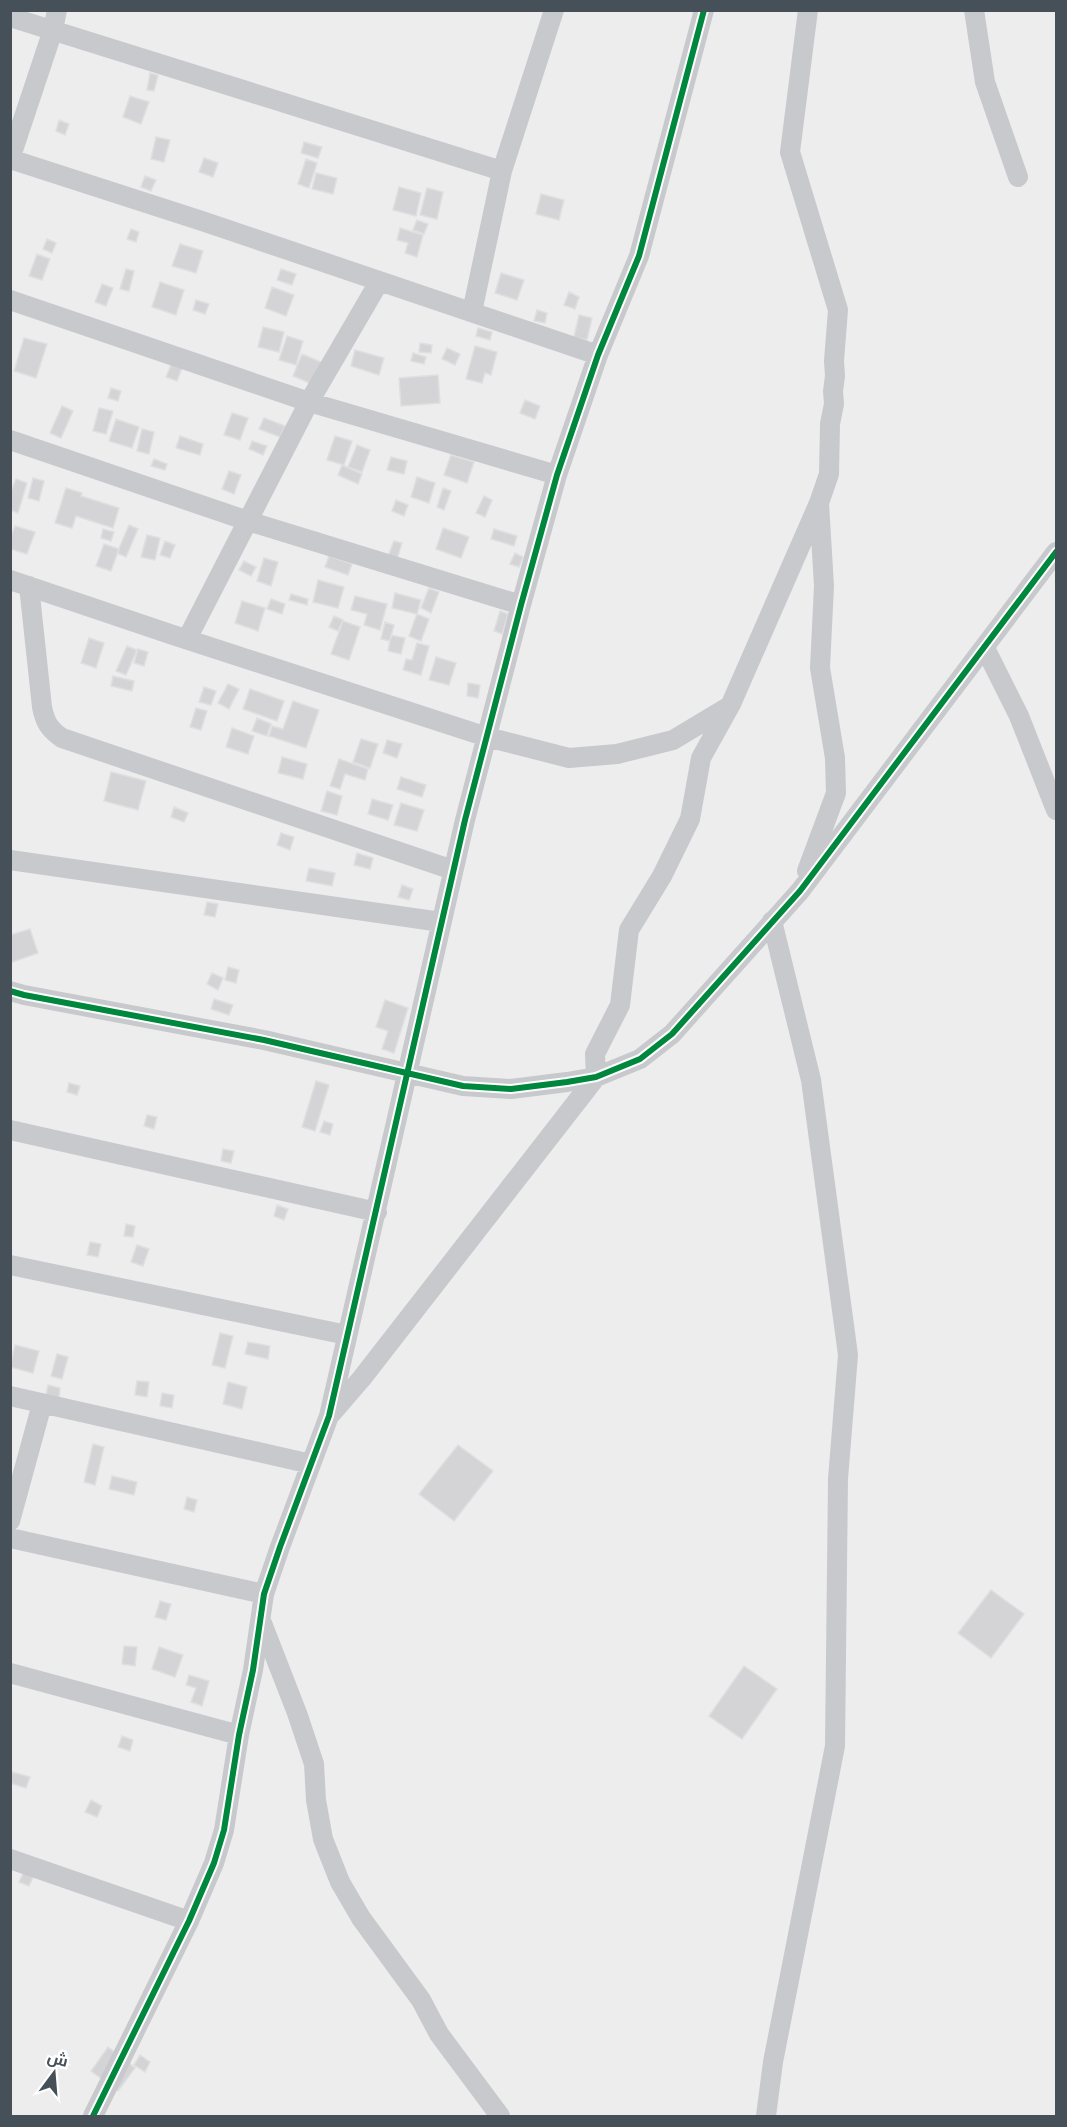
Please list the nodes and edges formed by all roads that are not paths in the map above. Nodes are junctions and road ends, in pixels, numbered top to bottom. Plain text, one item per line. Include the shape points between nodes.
1 (57, 10) edge
2 (554, 10) edge
3 (704, 10) edge
4 (808, 10) edge
5 (974, 10) edge
6 (10, 17) edge
7 (53, 30) junction
8 (10, 159) edge
9 (502, 171) junction
10 (1018, 177) dead end
11 (379, 282) junction
12 (10, 300) edge
13 (472, 312) junction
14 (598, 355) junction
15 (309, 402) junction
16 (10, 440) edge
17 (557, 476) junction
18 (819, 502) junction
19 (248, 521) junction
20 (1056, 552) edge
21 (20, 583) edge
22 (520, 605) junction
23 (187, 639) junction
24 (985, 648) junction
25 (731, 704) junction
26 (487, 737) junction
27 (1056, 810) edge
28 (10, 860) edge
29 (453, 870) junction
30 (800, 891) junction
31 (772, 921) junction
32 (441, 922) junction
33 (10, 991) edge
34 (406, 1073) junction
35 (596, 1077) junction
36 (10, 1130) edge
37 (377, 1212) junction
38 (10, 1265) edge
39 (347, 1335) junction
40 (10, 1396) edge
41 (42, 1404) junction
42 (329, 1416) junction
43 (311, 1464) junction
44 (10, 1521) edge
45 (10, 1538) edge
46 (264, 1594) junction
47 (261, 1620) junction
48 (10, 1673) edge
49 (239, 1735) junction
50 (10, 1859) edge
51 (189, 1921) junction
52 (93, 2116) edge
53 (500, 2116) edge
54 (766, 2116) edge

1 - 7 street
2 - 9 street
3 - 14 street via 639,256
4 - 18 street via 790,152 838,310 829,474
5 - 10 street via 984,82
6 - 7 street
7 - 8 street
7 - 9 street
8 - 11 street
9 - 13 street
11 - 13 street
11 - 15 street
12 - 15 street
13 - 14 street
14 - 17 street
15 - 17 street
15 - 19 street
16 - 19 street
17 - 22 street
18 - 25 street
18 - 30 street via 824,586 820,668 835,758 836,793
19 - 22 street
19 - 23 street
20 - 24 street
21 - 23 street
21 - 29 street via 45,720 50,730 62,738
22 - 26 street
23 - 26 street
24 - 27 street via 1019,716
24 - 30 street
25 - 26 street via 674,740 617,754 569,758
25 - 35 street via 701,758 690,819 629,930 620,1005 595,1054
26 - 29 street
28 - 32 street
29 - 32 street
30 - 31 street
31 - 35 street via 672,1034 640,1059
31 - 54 street via 811,1080 848,1354 838,1479 835,1746 773,2062
32 - 34 street
33 - 34 street via 264,1040
34 - 35 street via 463,1086 511,1089
34 - 37 street
35 - 42 street
36 - 37 street
37 - 39 street
38 - 39 street
39 - 42 street
40 - 41 street
41 - 43 street
41 - 44 street
42 - 43 street
43 - 46 street
45 - 46 street
46 - 47 street
47 - 49 street
47 - 53 street via 314,1764 323,1839 340,1882 361,1918 421,2000 439,2034
48 - 49 street
49 - 51 street via 224,1830
50 - 51 street
51 - 52 street

